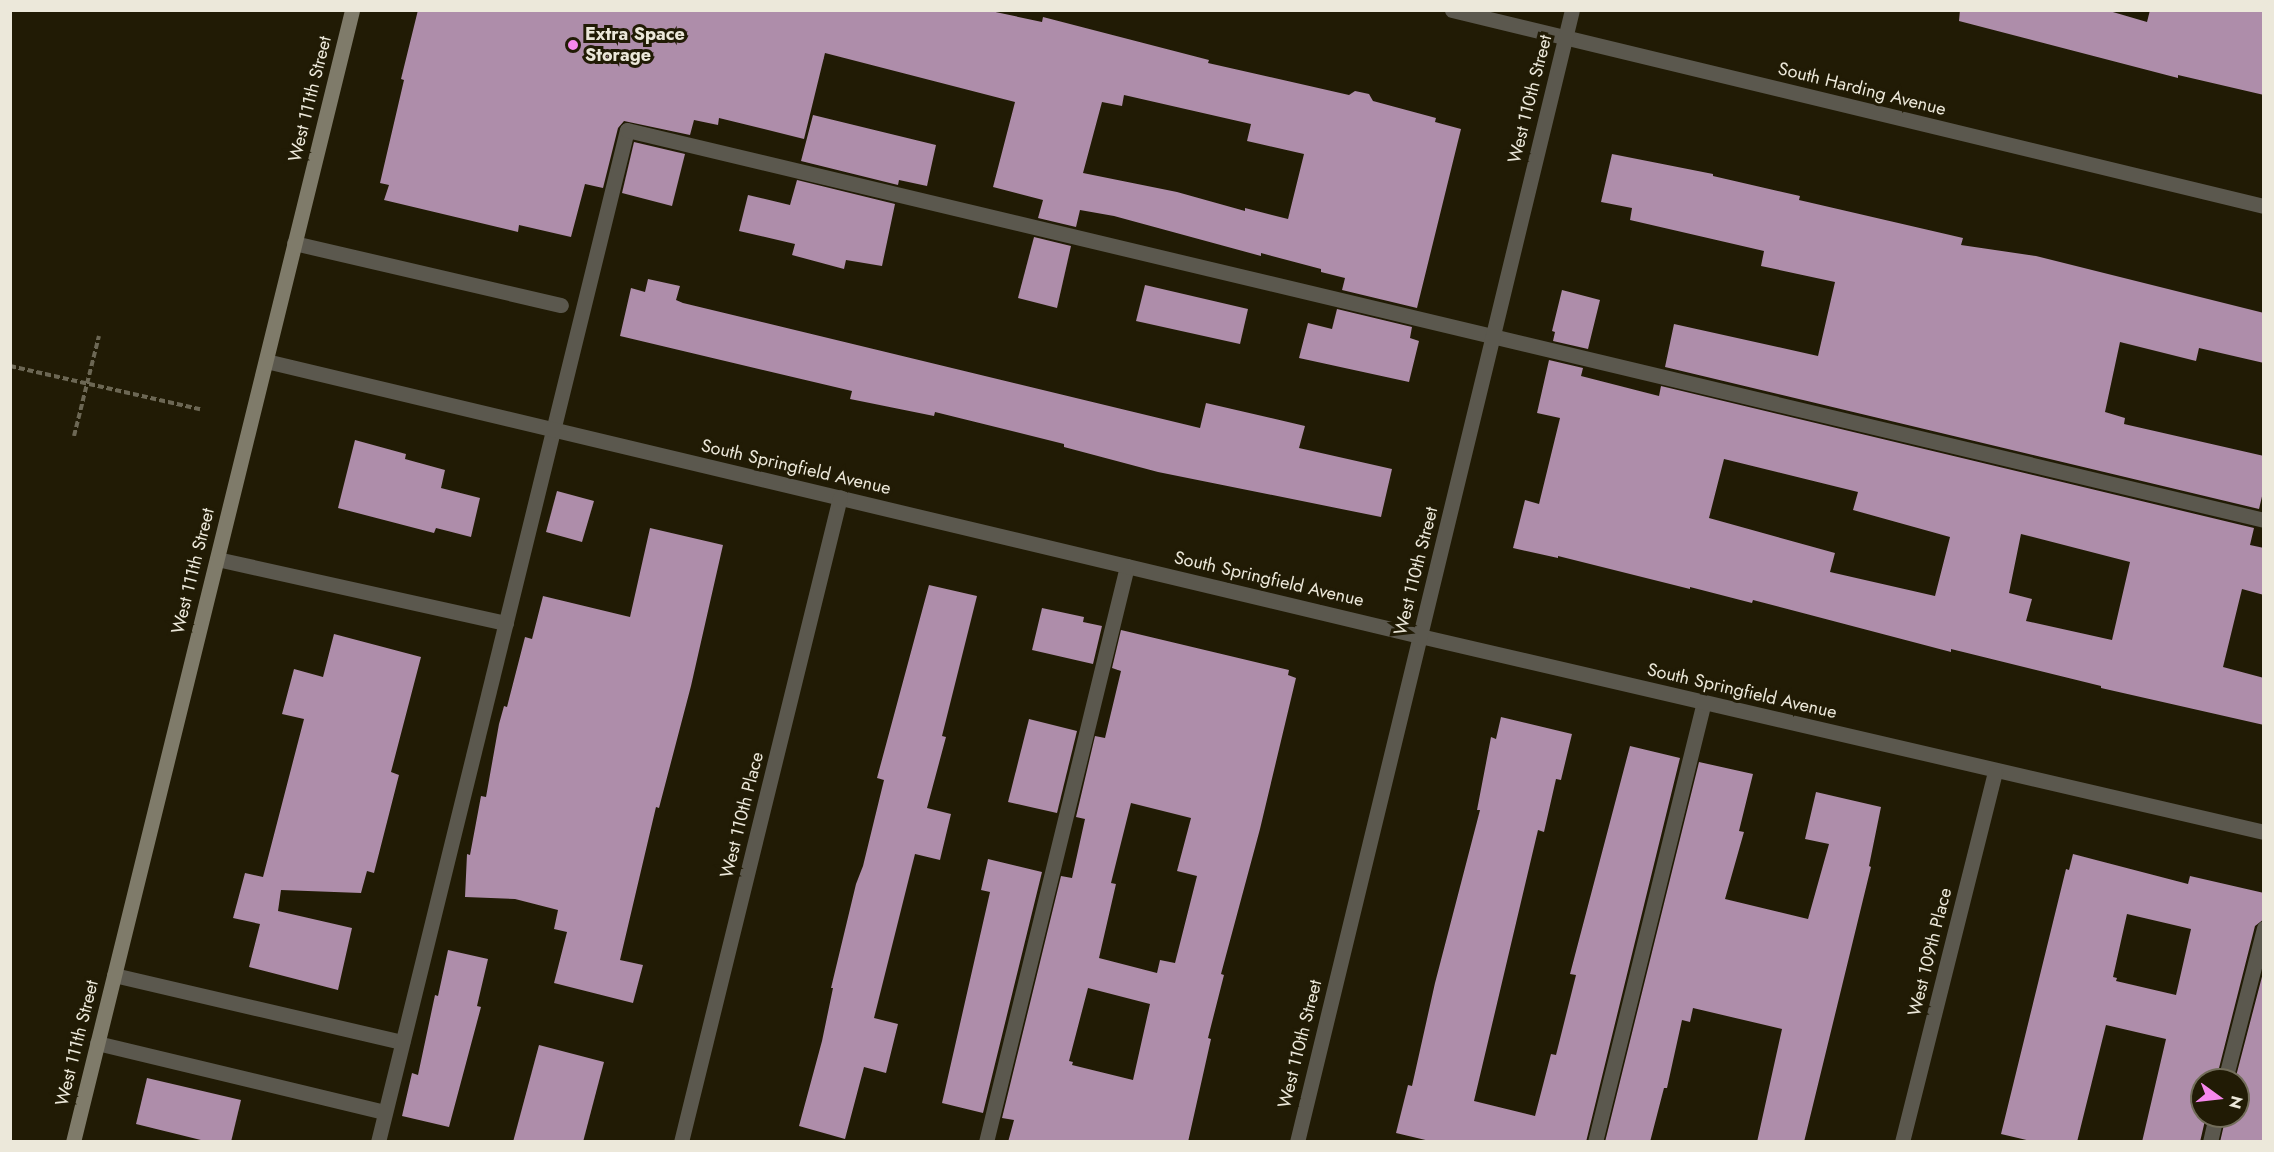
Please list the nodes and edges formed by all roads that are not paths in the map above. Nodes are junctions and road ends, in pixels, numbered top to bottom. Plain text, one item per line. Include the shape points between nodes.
1 (352, 10) edge
2 (1452, 10) edge
3 (1572, 10) edge
4 (1565, 38) junction
5 (2264, 206) edge
6 (294, 243) junction
7 (561, 305) dead end
8 (1493, 335) junction
9 (266, 361) junction
10 (554, 429) junction
11 (840, 497) junction
12 (2264, 520) edge
13 (216, 559) junction
14 (1127, 566) junction
15 (506, 623) junction
16 (1420, 636) junction
17 (1704, 702) junction
18 (1995, 771) junction
19 (2264, 832) edge
20 (2264, 928) edge
21 (114, 975) junction
22 (402, 1042) junction
23 (97, 1043) junction
24 (2228, 1068) edge
25 (385, 1112) junction
26 (73, 1142) edge
27 (378, 1142) edge
28 (681, 1142) edge
29 (986, 1142) edge
30 (1297, 1142) edge
31 (1595, 1142) edge
32 (1902, 1142) edge

1 - 6 main road, West 111th Street
2 - 4 street, South Harding Avenue
3 - 4 street, West 110th Street
4 - 5 street, South Harding Avenue
4 - 8 street, West 110th Street
6 - 7 street
6 - 9 main road, West 111th Street
8 - 10 street via 627,130
8 - 12 street
8 - 16 street, West 110th Street
9 - 10 street, South Springfield Avenue
9 - 13 main road, West 111th Street
10 - 11 street, South Springfield Avenue
10 - 15 street
11 - 14 street, South Springfield Avenue
11 - 28 street, West 110th Place
13 - 15 street
13 - 21 main road, West 111th Street
14 - 16 street, South Springfield Avenue
14 - 29 street
15 - 22 street
16 - 17 street, South Springfield Avenue
16 - 30 street, West 110th Street
17 - 18 street, South Springfield Avenue
17 - 31 street
18 - 19 street, South Springfield Avenue
18 - 32 street, West 109th Place
20 - 24 street
21 - 22 street
21 - 23 main road, West 111th Street
22 - 25 street
23 - 25 street
23 - 26 main road, West 111th Street
25 - 27 street

